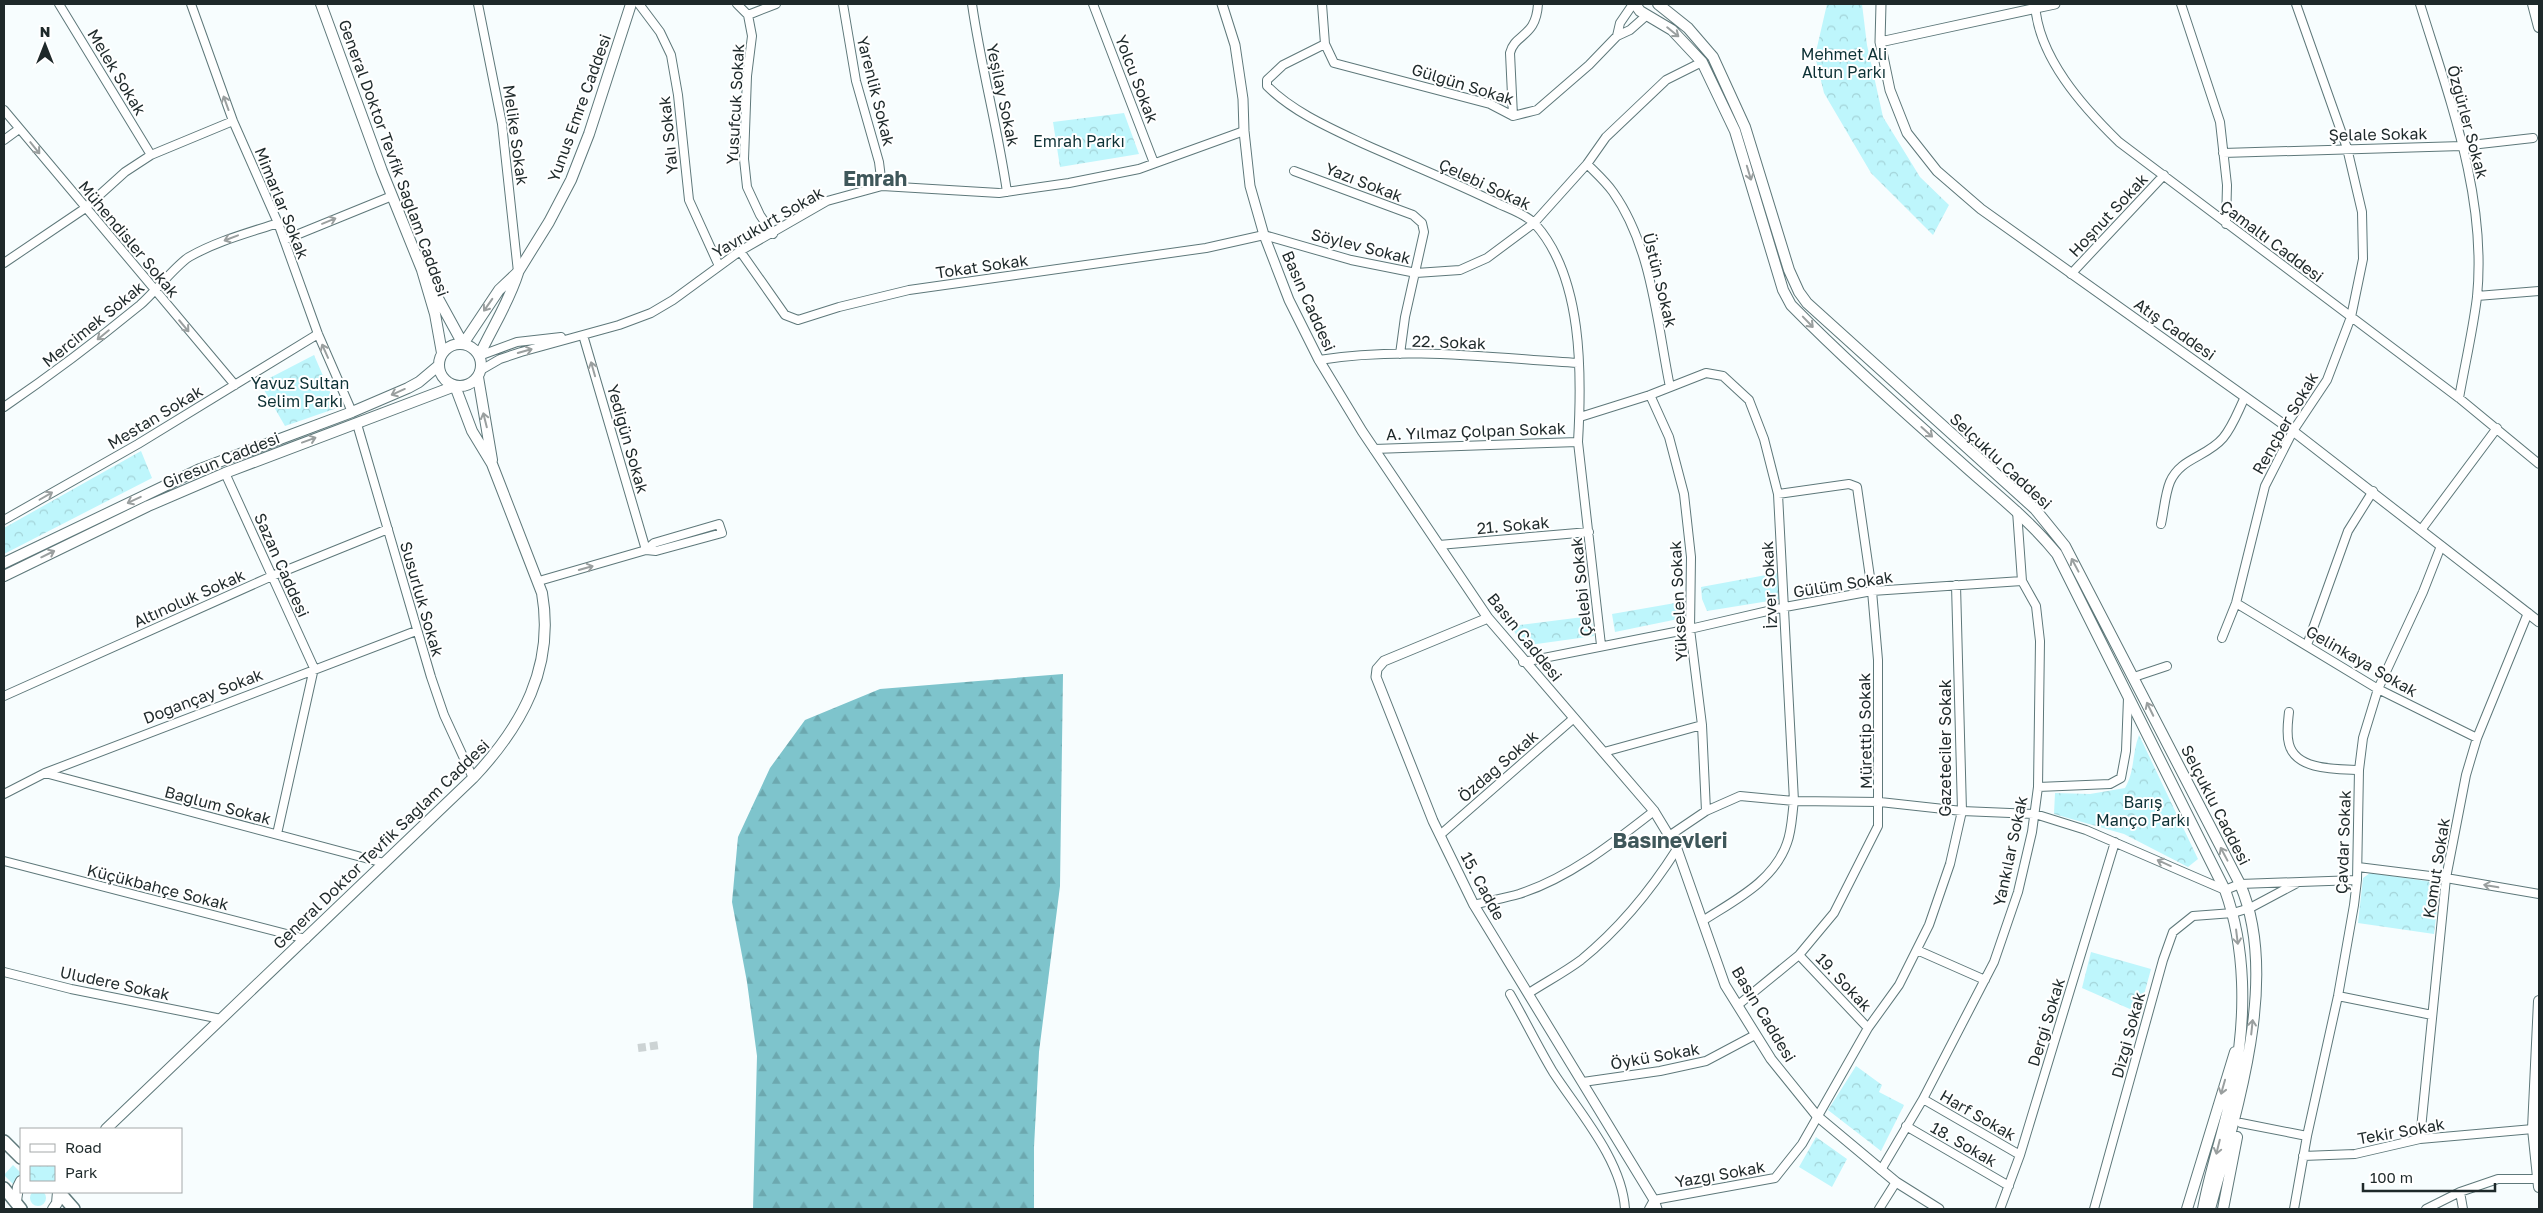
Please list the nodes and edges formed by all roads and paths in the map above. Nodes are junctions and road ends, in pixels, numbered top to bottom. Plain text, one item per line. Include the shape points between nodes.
1 (59, 4) edge
2 (191, 4) edge
3 (320, 4) edge
4 (478, 4) edge
5 (631, 4) edge
6 (639, 4) edge
7 (737, 4) edge
8 (776, 4) edge
9 (843, 4) edge
10 (972, 4) edge
11 (1093, 4) edge
12 (1222, 4) edge
13 (1322, 4) edge
14 (1538, 4) edge
15 (1634, 4) edge
16 (1658, 4) edge
17 (1882, 4) edge
18 (2055, 4) edge
19 (2181, 4) edge
20 (2296, 4) edge
21 (2420, 4) edge
22 (2533, 4) edge
23 (2035, 6) edge
24 (748, 15) junction
25 (1647, 15) junction
26 (2539, 28) edge
27 (1617, 36) junction
28 (1880, 42) junction
29 (1324, 44) junction
30 (1702, 62) junction
31 (4, 110) edge
32 (1513, 116) junction
33 (233, 121) junction
34 (20, 129) junction
35 (1244, 131) junction
36 (2533, 138) dead end
37 (4, 140) edge
38 (2462, 146) junction
39 (2347, 148) junction
40 (2223, 153) junction
41 (151, 155) junction
42 (1154, 164) junction
43 (1587, 164) junction
44 (1294, 171) dead end
45 (2164, 175) junction
46 (882, 186) junction
47 (1007, 192) junction
48 (392, 196) junction
49 (84, 209) junction
50 (1534, 222) junction
51 (278, 223) junction
52 (2226, 224) junction
53 (773, 234) junction
54 (1264, 235) junction
55 (284, 240) junction
56 (740, 250) junction
57 (4, 263) edge
58 (719, 266) junction
59 (422, 270) junction
60 (518, 272) junction
61 (1416, 273) junction
62 (2071, 274) junction
63 (2539, 291) edge
64 (155, 292) junction
65 (2477, 296) junction
66 (2351, 317) junction
67 (318, 334) junction
68 (583, 335) junction
69 (463, 344) junction
70 (442, 353) junction
71 (1400, 354) junction
72 (479, 356) junction
73 (1318, 360) junction
74 (1578, 363) junction
75 (438, 366) junction
76 (479, 374) junction
77 (235, 385) junction
78 (455, 386) junction
79 (1670, 387) junction
80 (1650, 395) junction
81 (2245, 397) junction
82 (2459, 398) junction
83 (4, 407) edge
84 (352, 412) junction
85 (1580, 417) junction
86 (357, 424) junction
87 (2497, 428) junction
88 (2293, 431) junction
89 (1578, 442) junction
90 (1374, 448) junction
91 (492, 464) junction
92 (2539, 464) edge
93 (226, 473) junction
94 (2373, 491) junction
95 (1778, 494) junction
96 (2017, 511) junction
97 (4, 520) edge
98 (2162, 524) dead end
99 (388, 528) junction
100 (2421, 530) junction
101 (1589, 532) junction
102 (1439, 545) junction
103 (2441, 546) junction
104 (646, 550) junction
105 (4, 563) edge
106 (4, 576) edge
107 (272, 576) junction
108 (2022, 581) junction
109 (539, 582) junction
110 (1956, 584) junction
111 (1872, 591) junction
112 (2236, 603) junction
113 (1785, 607) junction
114 (2528, 612) junction
115 (1488, 618) junction
116 (2539, 622) edge
117 (1690, 629) junction
118 (416, 630) junction
119 (2222, 638) dead end
120 (1602, 645) junction
121 (2307, 645) junction
122 (1523, 662) junction
123 (2168, 666) dead end
124 (314, 668) junction
125 (2134, 678) junction
126 (2378, 689) junction
127 (4, 696) edge
128 (2128, 697) junction
129 (2289, 712) dead end
130 (1574, 718) junction
131 (1702, 725) junction
132 (2477, 738) junction
133 (1604, 752) junction
134 (2359, 770) junction
135 (45, 773) junction
136 (473, 778) junction
137 (2038, 787) junction
138 (4, 794) edge
139 (1794, 801) junction
140 (1880, 802) junction
141 (1654, 811) junction
142 (1706, 811) junction
143 (1962, 811) junction
144 (2035, 814) junction
145 (277, 834) junction
146 (1440, 835) junction
147 (1670, 836) junction
148 (2115, 842) junction
149 (1677, 848) junction
150 (4, 861) edge
151 (384, 863) junction
152 (2358, 867) junction
153 (2446, 878) junction
154 (2358, 880) junction
155 (2299, 882) junction
156 (2240, 884) junction
157 (2225, 890) junction
158 (2539, 894) edge
159 (1474, 905) junction
160 (2250, 908) junction
161 (2233, 912) junction
162 (1704, 920) junction
163 (306, 939) junction
164 (1917, 950) junction
165 (1799, 955) junction
166 (4, 972) edge
167 (1985, 980) junction
168 (1529, 993) junction
169 (1510, 994) dead end
170 (2338, 996) junction
171 (2539, 1001) edge
172 (1738, 1005) junction
173 (2432, 1016) junction
174 (221, 1019) junction
175 (1868, 1028) junction
176 (1755, 1035) junction
177 (2239, 1041) junction
178 (2245, 1076) junction
179 (1583, 1082) junction
180 (1923, 1099) junction
181 (2234, 1100) junction
182 (1816, 1116) junction
183 (2241, 1123) junction
184 (1906, 1126) junction
185 (107, 1128) edge
186 (2533, 1129) junction
187 (2307, 1136) junction
188 (2420, 1139) junction
189 (4, 1141) edge
190 (2020, 1155) junction
191 (2303, 1156) junction
192 (20, 1157) edge
193 (1881, 1170) junction
194 (1896, 1182) junction
195 (20, 1183) edge
196 (2538, 1183) edge
197 (2009, 1186) junction
198 (4, 1188) edge
199 (2460, 1192) junction
200 (59, 1193) edge
201 (60, 1193) edge
202 (1654, 1200) junction
203 (19, 1205) edge
204 (53, 1209) edge
205 (74, 1209) edge
206 (1625, 1209) edge
207 (1649, 1209) edge
208 (1657, 1209) edge
209 (1879, 1209) edge
210 (1939, 1209) edge
211 (2000, 1209) edge
212 (2094, 1209) edge
213 (2187, 1209) edge
214 (2203, 1209) edge
215 (2210, 1209) edge
216 (2223, 1209) edge
217 (2294, 1209) edge
218 (2426, 1209) edge
219 (2463, 1209) edge

1 - 41 street, Melek Sokak
33 -> 2 street, Mimarlar Sokak
3 - 48 main road, General Doktor Tevfik Sağlam Caddesi
4 - 60 street, Melike Sokak via 502,124
5 - 60 main road, Yunus Emre Caddesi via 571,180
6 - 58 street, Yalı Sokak via 660,32 671,55 689,200
7 - 24 street
8 - 24 street
9 - 46 street, Yarenlik Sokak via 856,81 879,162
10 - 47 street, Yeşilay Sokak via 978,50
11 - 42 street, Yolcu Sokak
12 - 35 street, Basın Caddesi via 1234,45 1243,99
13 - 29 street
14 - 32 street via 1536,22 1512,46 1510,53
15 - 25 main road, Selçuklu Caddesi
15 - 27 street, Gülgün Sokak via 1620,23
125 -> 16 main road, Selçuklu Caddesi via 2065,546 2035,509 1807,303 1799,292 1789,270 1745,127 1713,57 1688,28
17 - 28 street, Atış Caddesi
18 - 23 street
19 - 40 street via 2220,122
20 - 39 street, Rençber Sokak
21 - 38 street, Özgürler Sokak
22 - 26 main road
23 - 28 street
23 - 45 street, Çamaltı Caddesi via 2041,34 2058,70 2086,110 2119,142
24 - 53 street, Yusufcuk Sokak via 752,36 744,159 747,187
25 - 27 street, Gülgün Sokak via 1630,30
25 -> 30 main road, Selçuklu Caddesi via 1672,30
27 - 32 street, Gülgün Sokak via 1537,110
28 - 62 street, Atış Caddesi via 1890,90 1907,133 1937,171 1981,209
29 - 32 street, Gülgün Sokak via 1334,63 1490,104
29 - 50 street, Çelebi Sokak via 1283,65 1267,80 1267,86 1284,103
30 - 43 street, Söylev Sokak via 1666,80 1606,137
30 -> 96 main road, Selçuklu Caddesi via 1735,131 1783,290 1791,305 1909,416
31 - 34 street, Mühendisler Sokak
33 - 41 street
33 - 51 street, Mimarlar Sokak
34 - 37 street
34 -> 49 street, Mühendisler Sokak
35 - 42 street, Yavrukurt Sokak
35 - 54 street, Basın Caddesi via 1250,186
36 - 38 street, Şelale Sokak
38 - 39 street, Şelale Sokak
38 - 65 street, Özgürler Sokak via 2477,230
39 - 40 street, Şelale Sokak
39 - 66 street, Rençber Sokak via 2362,212 2363,259
40 - 52 street
41 - 49 street
42 - 47 street, Yavrukurt Sokak via 1069,183
43 - 50 street, Söylev Sokak
43 - 79 street, Üstün Sokak via 1613,191 1635,231 1648,277
44 - 61 street, Yazı Sokak via 1413,215 1422,223 1424,232
45 - 52 street, Çamaltı Caddesi
45 - 62 street, Hoşnut Sokak
46 - 47 street, Yavrukurt Sokak
46 - 53 street, Yavrukurt Sokak via 827,201
55 -> 48 street
48 - 59 main road, General Doktor Tevfik Sağlam Caddesi
49 - 57 street
49 - 64 street, Mühendisler Sokak
50 - 61 street, Söylev Sokak via 1487,258 1460,270
50 - 74 street, Çelebi Sokak via 1561,262 1576,319
51 - 55 street, Mimarlar Sokak
51 -> 64 street, Mercimek Sokak via 232,238 188,258
52 - 66 street, Çamaltı Caddesi
53 - 56 street, Yavrukurt Sokak
54 - 56 street, Tokat Sokak via 1206,248 909,290 798,320 785,315
54 - 61 street, Söylev Sokak via 1350,260
54 - 73 street, Basın Caddesi
55 - 67 street, Mimarlar Sokak
56 - 58 street, Yavrukurt Sokak
58 - 68 street, Yavrukurt Sokak via 651,312
59 - 69 main road
59 - 70 main road, General Doktor Tevfik Sağlam Caddesi
60 -> 69 main road via 499,290
60 - 72 main road via 512,294
61 - 71 street
62 - 81 street, Atış Caddesi
63 - 65 street
64 -> 77 street, Mühendisler Sokak
64 -> 83 street, Mercimek Sokak via 62,368
65 - 82 street, Özgürler Sokak
66 - 82 street, Çamaltı Caddesi
66 - 88 street, Rençber Sokak via 2327,380
67 - 77 street, Mestan Sokak
84 -> 67 street, Mimarlar Sokak
68 - 72 street, Yavrukurt Sokak via 517,342
76 -> 68 street, Yavrukurt Sokak via 500,359
104 -> 68 street, Yedigün Sokak
69 - 70 main road via 451,345
69 - 72 main road via 470,346
70 - 75 main road
71 - 73 street, 22. Sokak via 1349,355
71 - 74 street, 22. Sokak
72 - 76 main road
73 - 90 street, Basın Caddesi
74 - 85 street, Çelebi Sokak
75 - 78 main road via 443,379
75 -> 84 main road, Giresun Caddesi via 408,388
76 - 78 main road via 468,385
91 -> 76 main road
97 -> 77 street, Mestan Sokak
78 - 86 main road, Giresun Caddesi
78 - 91 main road via 472,431
79 - 80 street, İzver Sokak
79 - 95 street, İzver Sokak via 1706,373 1723,376 1749,400 1764,440
80 - 85 street, İzver Sokak
80 - 117 street, Yükselen Sokak via 1669,437 1684,494 1690,557
81 - 88 street, Atış Caddesi
81 - 98 street via 2222,439 2200,456 2182,464 2170,482
82 - 87 street, Çamaltı Caddesi
84 -> 105 main road, Giresun Caddesi via 200,469
85 - 89 street, Çelebi Sokak
93 -> 86 main road, Giresun Caddesi
86 - 99 street, Susurluk Sokak
87 - 92 street, Çamaltı Caddesi
87 - 100 street
88 - 94 street, Atış Caddesi
88 - 112 street, Rençber Sokak via 2265,486
89 - 90 street, A. Yılmaz Çolpan Sokak
89 - 101 street, Çelebi Sokak
90 - 102 street, Basın Caddesi
91 - 109 main road, General Doktor Tevfik Sağlam Caddesi
106 -> 93 main road, Giresun Caddesi via 148,506
93 - 107 street, Sazan Caddesi
94 - 100 street, Atış Caddesi
94 - 121 street via 2348,531
95 - 111 street, Mürettip Sokak via 1849,484 1857,487
95 - 113 street, İzver Sokak
96 - 108 street, Yankılar Sokak
96 - 128 main road, Selçuklu Caddesi via 2057,554
99 - 107 street, Altınoluk Sokak
99 - 118 street, Susurluk Sokak
100 - 103 street, Atış Caddesi
101 - 102 street, 21. Sokak
101 - 120 street, Çelebi Sokak
102 - 115 street, Basın Caddesi
103 - 114 street, Atış Caddesi
103 - 126 street, Çavdar Sokak
104 - 104 street via 656,551 722,532 719,524 654,543
109 -> 104 street
107 - 124 street, Sazan Caddesi
107 - 127 street, Altınoluk Sokak
108 - 110 street, Gülüm Sokak
108 - 137 street, Yankılar Sokak via 2036,606 2040,641
109 - 136 main road, General Doktor Tevfik Sağlam Caddesi via 545,632 536,683 507,740
110 - 111 street, Gülüm Sokak
110 - 143 street, Gazeteciler Sokak
111 - 113 street, Gülüm Sokak
111 - 140 street, Mürettip Sokak via 1878,660
112 - 119 street, Rençber Sokak
112 - 121 street, Gelinkaya Sokak
113 - 117 street, Gülüm Sokak
113 - 139 street, İzver Sokak
114 - 116 street, Atış Caddesi
114 - 132 street, Komut Sokak
115 - 122 street, Basın Caddesi
115 - 146 street, 15. Cadde via 1384,661 1377,669 1376,677
117 - 120 street, Gülüm Sokak
117 - 131 street, Yükselen Sokak
118 - 124 street, Doğançay Sokak
118 - 136 street, Susurluk Sokak via 444,715
120 - 122 street, Gülüm Sokak
121 - 126 street, Gelinkaya Sokak
122 - 130 street, Basın Caddesi
123 - 125 street
124 - 135 street, Doğançay Sokak
124 - 145 street
156 -> 125 main road, Selçuklu Caddesi
126 - 132 street, Gelinkaya Sokak
126 - 134 street, Çavdar Sokak via 2363,738
128 - 137 street via 2126,751 2121,778 2110,784
128 - 157 main road, Selçuklu Caddesi
129 - 134 street via 2287,735 2290,746 2303,761 2332,769
130 - 133 street, Basın Caddesi
130 - 146 street, Özdağ Sokak
131 - 133 street
131 - 142 street, Yükselen Sokak
132 - 153 street, Komut Sokak via 2466,775
133 - 141 street, Basın Caddesi
134 - 152 street, Çavdar Sokak
135 - 138 street, Doğançay Sokak
135 - 145 street, Bağlum Sokak
136 - 151 main road, General Doktor Tevfik Sağlam Caddesi
137 - 144 street, Yankılar Sokak
139 - 140 street
139 - 142 street via 1740,796
139 - 162 street, İzver Sokak via 1787,843 1769,874
140 - 143 street
140 - 165 street, Mürettip Sokak via 1878,826 1834,913
141 - 147 street, Basın Caddesi
141 - 159 street via 1613,843 1565,873 1520,894
142 - 147 street
143 - 144 street
143 - 164 street, Gazeteciler Sokak via 1950,864
144 - 148 street
144 - 167 street, Yankılar Sokak via 2018,892
145 - 151 street, Bağlum Sokak
146 - 159 street, 15. Cadde
147 - 149 street, Basın Caddesi
157 -> 148 street
148 - 190 street, Dergi Sokak
149 - 162 street, Basın Caddesi
149 - 168 street via 1659,878 1621,923 1580,960
150 - 163 street, Küçükbahçe Sokak
151 - 163 main road, General Doktor Tevfik Sağlam Caddesi
152 - 153 street
152 - 154 street, Çavdar Sokak
158 -> 153 street
153 - 173 street, Komut Sokak
154 - 155 street
154 - 170 street, Çavdar Sokak
155 - 156 street
155 - 160 street, Dizgi Sokak
156 - 157 street
156 - 160 main road, Selçuklu Caddesi
157 - 161 main road, Selçuklu Caddesi
159 - 168 street, 15. Cadde
160 - 161 street, Dizgi Sokak
178 -> 160 main road, Selçuklu Caddesi via 2255,1004 2255,948
161 -> 177 main road, Selçuklu Caddesi via 2242,985
161 - 212 street, Dizgi Sokak via 2193,916 2173,932
162 - 172 street, Basın Caddesi via 1725,985
163 - 174 main road, General Doktor Tevfik Sağlam Caddesi
164 - 167 street
164 - 175 street, Gazeteciler Sokak via 1899,984
165 - 172 street, Mürettip Sokak
165 - 175 street, 19. Sokak
166 - 174 street, Uludere Sokak
167 - 180 street, Yankılar Sokak
168 - 179 street, 15. Cadde
169 - 206 street via 1552,1069 1611,1160 1624,1196
170 - 173 street
170 - 187 street, Çavdar Sokak
171 - 186 main road
172 - 176 street, Basın Caddesi
173 - 188 street, Komut Sokak
174 - 185 main road, General Doktor Tevfik Sağlam Caddesi
175 - 182 street, Gazeteciler Sokak
176 - 179 street, Öykü Sokak via 1706,1061
176 - 182 street, Basın Caddesi
177 - 181 main road
177 -> 213 main road
178 - 181 main road
178 - 183 main road via 2247,1096
179 - 202 street, 15. Cadde
180 - 184 street, Yankılar Sokak
180 - 190 street, Harf Sokak
181 -> 214 main road
181 - 215 main road
182 - 193 street, Basın Caddesi
182 - 202 street, Yazgı Sokak via 1802,1144 1775,1178
183 - 187 street
183 - 216 main road
184 - 193 street, Yankılar Sokak
184 - 197 street, 18. Sokak
186 - 188 street, Tekir Sokak
186 - 196 main road
187 - 191 street, Çavdar Sokak
188 - 191 street, Tekir Sokak via 2355,1154
189 - 192 main road
190 - 197 street, Dergi Sokak
191 - 217 street, Çavdar Sokak
193 - 194 street, Basın Caddesi
194 - 209 street
194 - 210 street, Basın Caddesi
195 - 203 main road
196 - 199 street via 2498,1179
197 - 211 street, Dergi Sokak
198 - 203 main road
199 - 218 street
199 - 219 street
200 - 204 main road
201 - 205 main road
202 - 207 street
202 - 208 street, 15. Cadde

